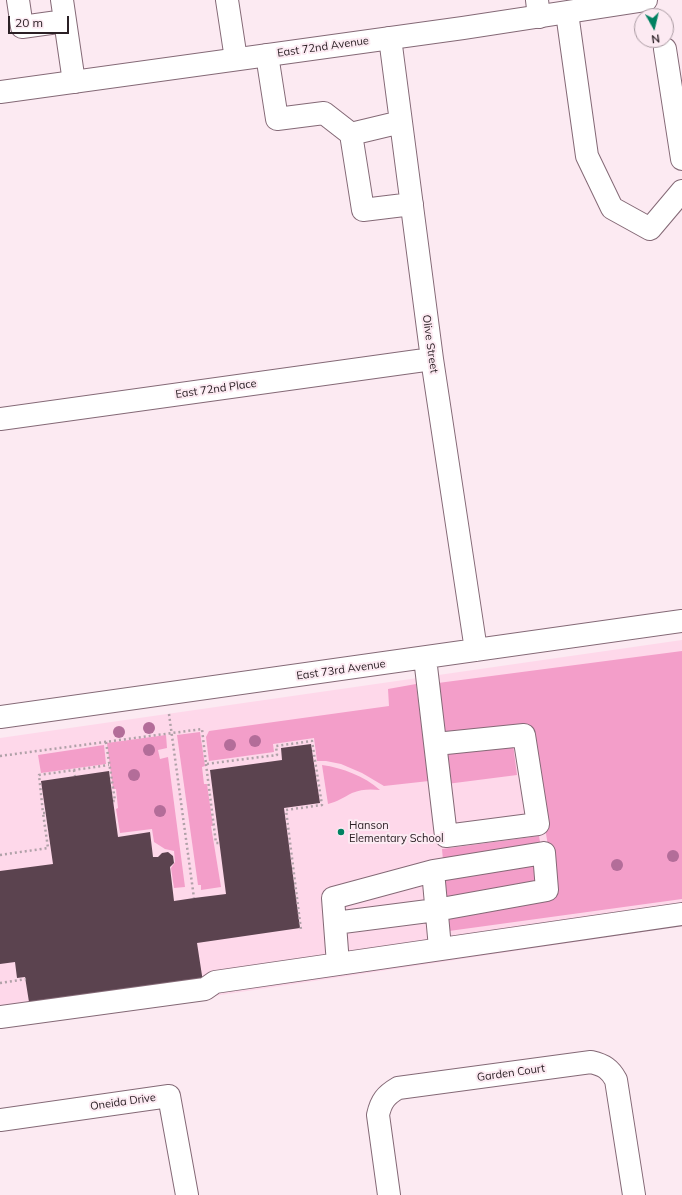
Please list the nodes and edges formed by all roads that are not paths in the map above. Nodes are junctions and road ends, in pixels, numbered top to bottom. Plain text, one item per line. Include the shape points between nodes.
1 (18, 0) edge
2 (62, 0) edge
3 (227, 0) edge
4 (646, 0) edge
5 (538, 8) edge
6 (567, 13) junction
7 (65, 21) junction
8 (390, 38) junction
9 (666, 49) dead end
10 (267, 55) junction
11 (236, 60) junction
12 (74, 82) junction
13 (0, 92) edge
14 (401, 122) junction
15 (351, 134) junction
16 (682, 159) edge
17 (682, 191) edge
18 (412, 204) junction
19 (432, 359) junction
20 (0, 418) edge
21 (682, 621) edge
22 (476, 650) junction
23 (425, 658) junction
24 (0, 717) edge
25 (436, 744) junction
26 (433, 871) junction
27 (436, 910) junction
28 (682, 914) edge
29 (335, 923) junction
30 (440, 948) junction
31 (338, 964) junction
32 (0, 1017) edge
33 (0, 1120) edge
34 (187, 1195) edge
35 (389, 1195) edge
36 (634, 1195) edge

1 - 7 street via 22,28
2 - 7 street
3 - 11 street
4 - 6 street, East 72nd Avenue
5 - 6 street, East 72nd Avenue
5 - 8 street, East 72nd Avenue
6 - 17 street via 587,156 612,208 650,229
7 - 12 street
8 - 10 street, East 72nd Avenue
8 - 14 street, Olive Street
9 - 16 street
10 - 11 street, East 72nd Avenue
10 - 15 street via 277,119 324,113
11 - 12 street, East 72nd Avenue
12 - 13 street, East 72nd Avenue
14 - 15 street
14 - 18 street, Olive Street
15 - 18 street via 363,210
18 - 19 street, Olive Street
19 - 20 street, East 72nd Place
19 - 22 street, Olive Street
21 - 22 street, East 73rd Avenue
22 - 23 street, East 73rd Avenue
23 - 24 street, East 73rd Avenue
23 - 25 street
25 - 25 street via 446,836 538,824 524,736
26 - 27 street
26 - 27 street via 544,853 547,890
26 - 29 street via 333,898
27 - 29 street
27 - 30 street
28 - 30 street
29 - 31 street
30 - 31 street
31 - 32 street via 215,982 205,989
33 - 34 street, Oneida Drive via 169,1096
35 - 36 street, Garden Court via 378,1115 380,1104 388,1094 398,1088 592,1062 602,1064 611,1071 616,1080

